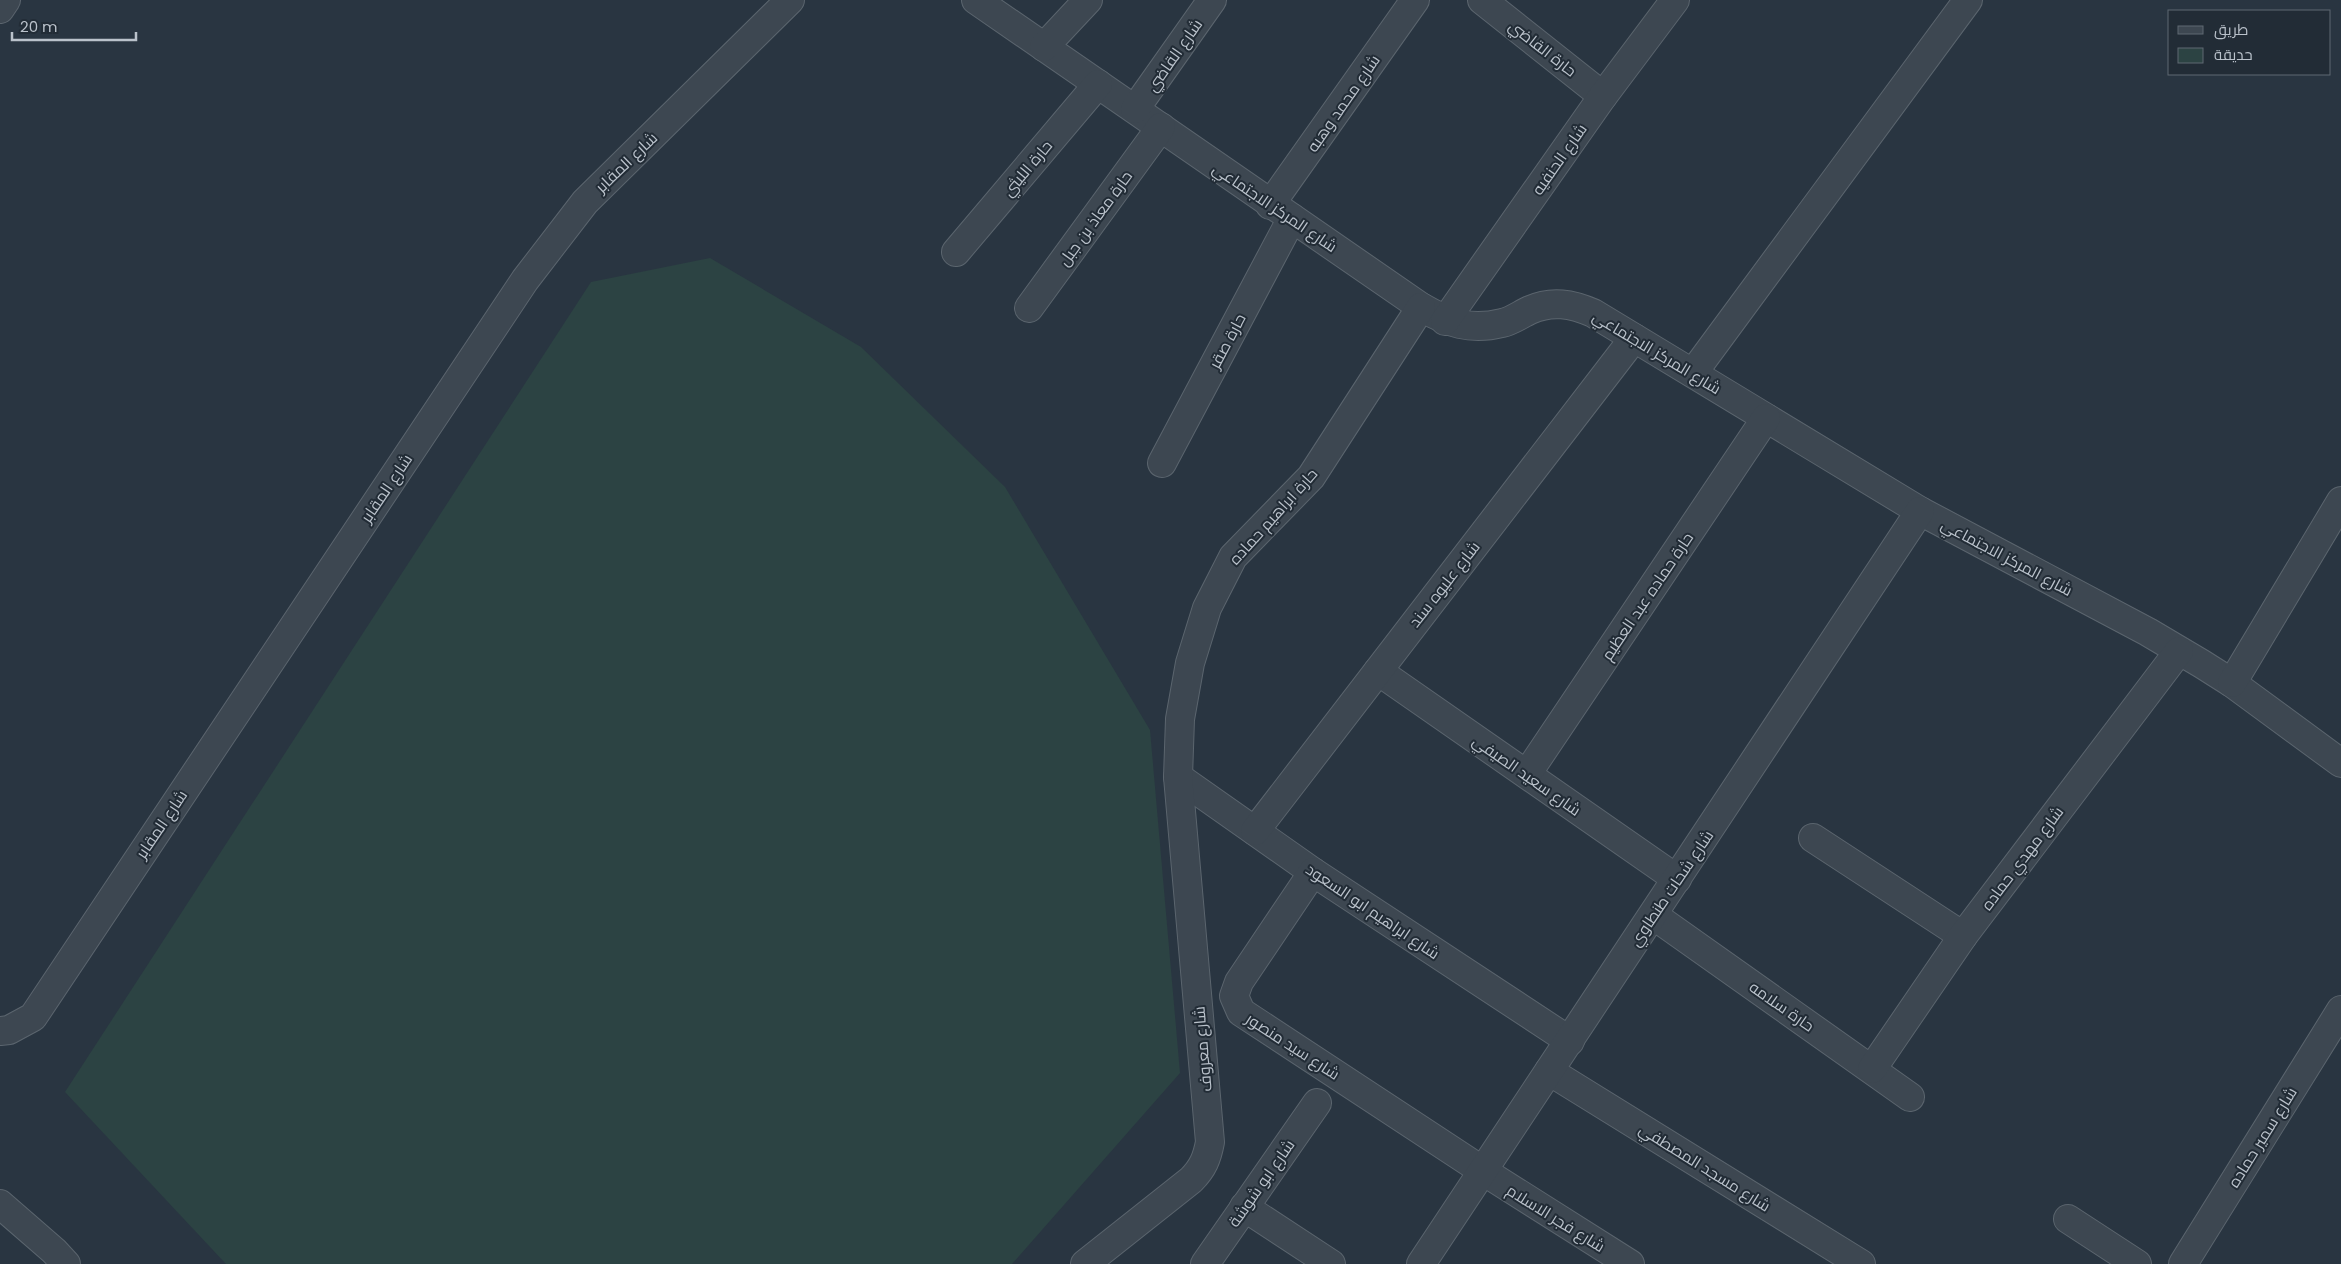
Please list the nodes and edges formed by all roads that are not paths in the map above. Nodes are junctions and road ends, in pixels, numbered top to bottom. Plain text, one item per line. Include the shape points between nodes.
1 (6, 0) edge
2 (790, 0) edge
3 (976, 0) edge
4 (1088, 0) edge
5 (1212, 0) edge
6 (1415, 0) edge
7 (1482, 0) edge
8 (1675, 0) edge
9 (1968, 0) edge
10 (0, 9) edge
11 (1044, 47) junction
12 (1098, 84) junction
13 (1603, 96) junction
14 (1135, 109) junction
15 (1161, 127) junction
16 (1281, 212) junction
17 (956, 252) dead end
18 (1421, 307) junction
19 (1029, 308) dead end
20 (1445, 321) junction
21 (1634, 338) junction
22 (1692, 373) junction
23 (1766, 418) junction
24 (1162, 463) dead end
25 (2341, 501) edge
26 (1920, 511) junction
27 (2180, 651) junction
28 (1378, 671) junction
29 (2232, 683) junction
30 (2341, 763) edge
31 (1527, 774) junction
32 (1178, 777) junction
33 (1255, 831) junction
34 (1813, 838) dead end
35 (1313, 872) junction
36 (1677, 879) junction
37 (1652, 915) junction
38 (1963, 936) junction
39 (2341, 1010) edge
40 (0, 1031) edge
41 (1570, 1041) junction
42 (1872, 1069) junction
43 (1549, 1071) junction
44 (1910, 1097) dead end
45 (1317, 1103) dead end
46 (1483, 1171) junction
47 (0, 1204) edge
48 (1244, 1207) junction
49 (2068, 1219) dead end
50 (54, 1260) edge
51 (1085, 1264) edge
52 (1205, 1264) edge
53 (1331, 1264) edge
54 (1421, 1264) edge
55 (1630, 1264) edge
56 (1861, 1264) edge
57 (2138, 1264) edge
58 (2184, 1264) edge

1 - 10 street
2 - 40 street, شارع المقابر via 585,202 525,280 33,1016 9,1030
3 - 11 street, شارع المركز الاجتماعي
4 - 11 street
5 - 14 street, شارع القاضي
6 - 16 street, شارع محمد وهبه
7 - 13 street, حارة القاضي
8 - 13 street, شارع الحنفيه
9 - 22 street
11 - 12 street, شارع المركز الاجتماعي
12 - 14 street, شارع المركز الاجتماعي
12 - 17 street, حارة الليثي
13 - 20 street, شارع الحنفيه
14 - 15 street, شارع المركز الاجتماعي
15 - 16 street, شارع المركز الاجتماعي
15 - 19 street, حارة معاذ بن جبل
16 - 18 street, شارع المركز الاجتماعي
16 - 24 street, حارة صقر
18 - 20 street, شارع المركز الاجتماعي
18 - 32 street, حارة ابراهيم حماده via 1311,477 1233,557 1207,608 1190,663 1180,719
20 - 21 street, شارع المركز الاجتماعي via 1472,327 1504,323 1532,309 1553,304 1574,305
21 - 22 street, شارع المركز الاجتماعي
21 - 28 street, شارع عليوه سند
22 - 23 street, شارع المركز الاجتماعي
23 - 26 street, شارع المركز الاجتماعي
23 - 31 street, حارة حماده عبد العظيم
25 - 29 street
26 - 27 street, شارع المركز الاجتماعي
26 - 36 street, شارع شحات طنطاوي
27 - 29 street, شارع المركز الاجتماعي
27 - 38 street, شارع مهدي حماده
28 - 31 street, شارع سعيد الصيفي
28 - 33 street, شارع عليوه سند
29 - 30 street, شارع المركز الاجتماعي
31 - 36 street, شارع سعيد الصيفي
32 - 33 street, شارع ابراهيم ابو السعود
32 - 51 street, شارع معروف via 1209,1132 1207,1156 1202,1169 1191,1180
33 - 35 street, شارع ابراهيم ابو السعود
34 - 38 street
35 - 41 street, شارع ابراهيم ابو السعود
35 - 46 street, شارع سيد منصور via 1239,982 1234,996 1241,1012
36 - 37 street, شارع شحات طنطاوي
37 - 41 street, شارع شحات طنطاوي
37 - 42 street, حارة سلامه
38 - 42 street, شارع مهدي حماده
39 - 58 street, شارع سمير حماده
41 - 43 street, شارع شحات طنطاوي
42 - 44 street, حارة سلامه
43 - 46 street, شارع شحات طنطاوي
43 - 56 street, شارع مسجد المصطفي
45 - 48 street, شارع ابو شوشة
46 - 54 street, شارع شحات طنطاوي
46 - 55 street, شارع فجر الاسلام
47 - 50 street
48 - 52 street, شارع ابو شوشة
48 - 53 street
49 - 57 street

